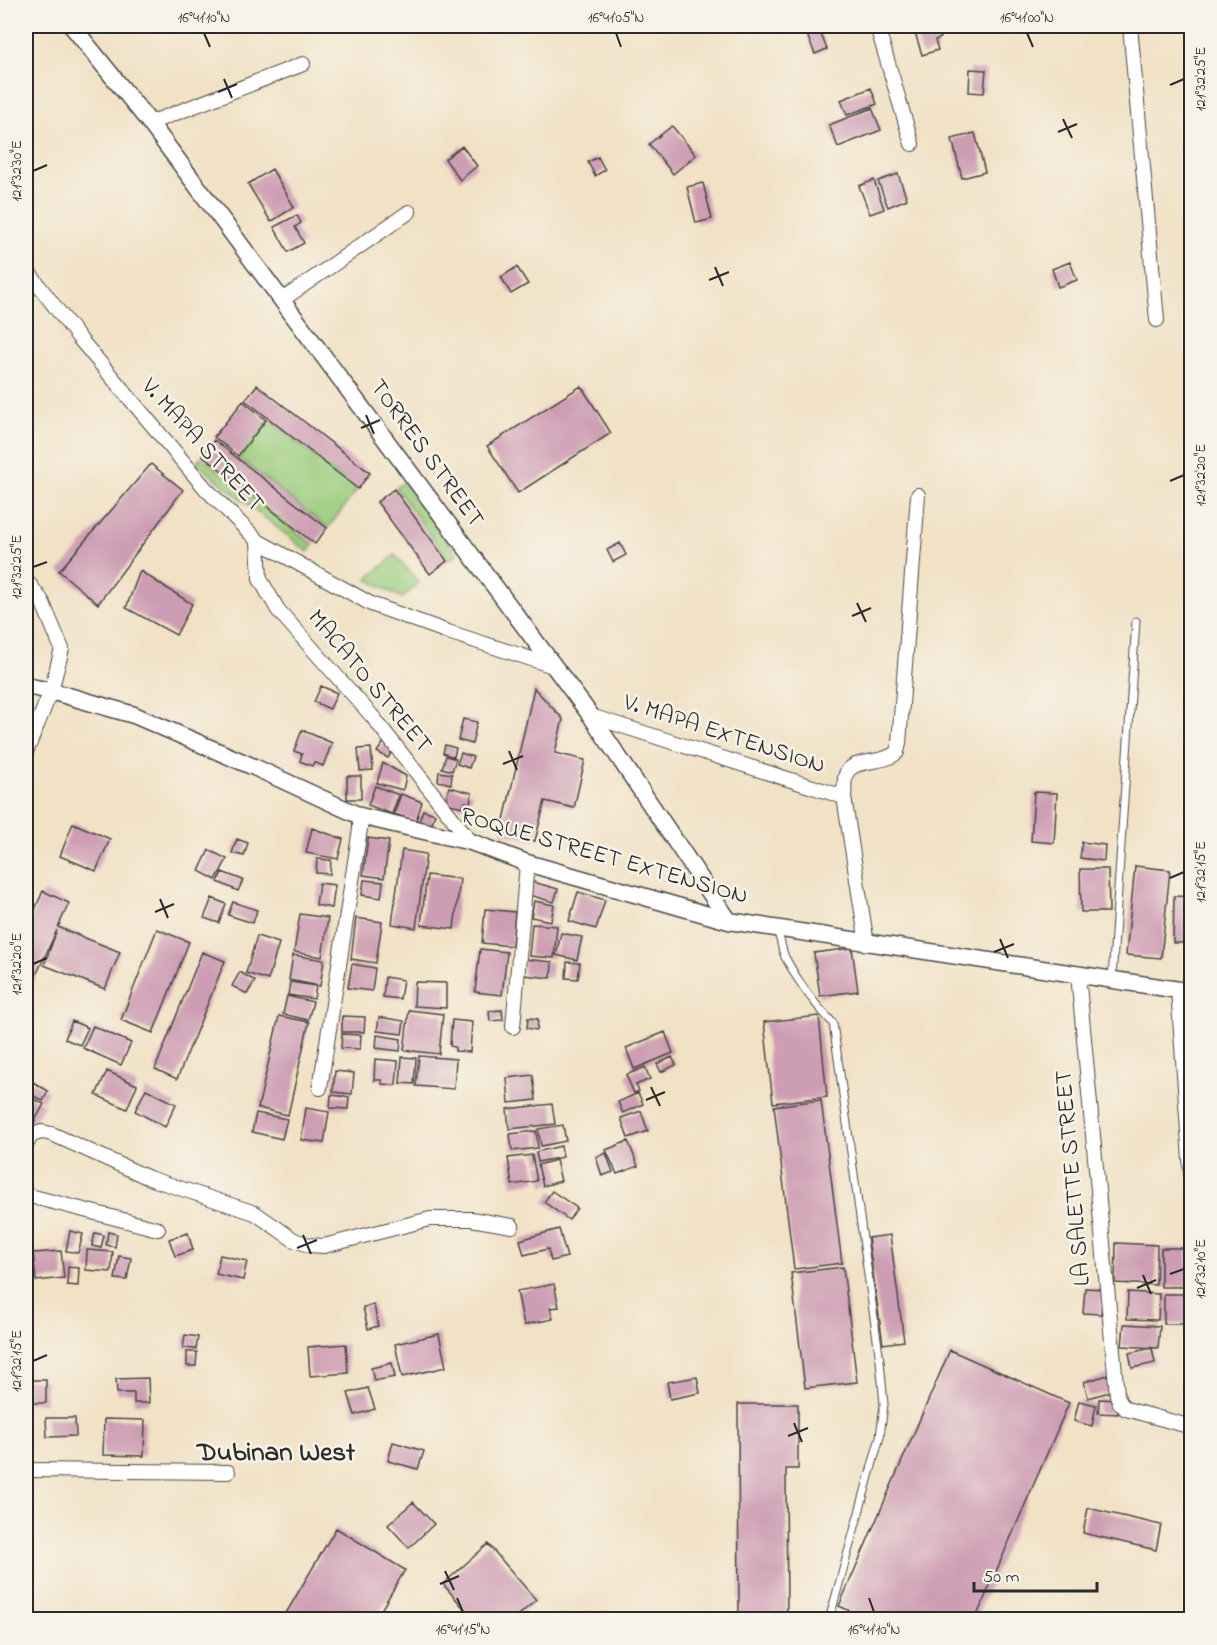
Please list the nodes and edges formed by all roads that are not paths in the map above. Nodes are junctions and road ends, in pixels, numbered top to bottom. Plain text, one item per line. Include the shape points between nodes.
1 (72, 26) edge
2 (877, 26) edge
3 (1130, 26) edge
4 (303, 64) dead end
5 (150, 123) junction
6 (912, 144) dead end
7 (409, 212) dead end
8 (26, 269) edge
9 (282, 300) junction
10 (1157, 320) dead end
11 (918, 495) dead end
12 (258, 541) junction
13 (26, 580) edge
14 (1136, 621) dead end
15 (553, 666) junction
16 (26, 686) edge
17 (51, 691) junction
18 (591, 716) junction
19 (26, 752) edge
20 (844, 797) junction
21 (360, 816) junction
22 (471, 842) junction
23 (527, 863) junction
24 (729, 921) junction
25 (776, 930) junction
26 (867, 944) junction
27 (1078, 974) junction
28 (1112, 979) junction
29 (1185, 990) edge
30 (513, 1027) dead end
31 (320, 1088) dead end
32 (26, 1146) edge
33 (1191, 1188) edge
34 (26, 1195) edge
35 (512, 1226) dead end
36 (158, 1229) dead end
37 (1191, 1427) edge
38 (26, 1470) edge
39 (228, 1472) dead end
40 (830, 1620) edge

1 - 5 street, TORRES STREET
2 - 6 street
3 - 10 street
4 - 5 street
5 - 9 street, TORRES STREET
7 - 9 street
8 - 12 street, V. MAPA STREET via 206,489
9 - 15 street, TORRES STREET
11 - 20 street via 897,752 848,770
12 - 15 street, V. MAPA STREET via 371,604
12 - 22 street, MACATO STREET via 260,579 279,610 372,716
13 - 17 street via 42,601 62,649
14 - 28 lane
15 - 18 street, TORRES STREET
16 - 17 street, ROQUE STREET EXTENSION
17 - 19 street
17 - 21 street, ROQUE STREET EXTENSION via 134,715
18 - 20 street, V. MAPA EXTENSION
18 - 24 street, TORRES STREET
20 - 26 street
21 - 22 street, ROQUE STREET EXTENSION
21 - 31 street
22 - 23 street, ROQUE STREET EXTENSION
23 - 24 street, ROQUE STREET EXTENSION
23 - 30 street
24 - 25 street, ROQUE STREET EXTENSION
25 - 26 street, ROQUE STREET EXTENSION
25 - 40 lane via 785,957 808,996 833,1023 884,1404 880,1437
26 - 27 street, ROQUE STREET EXTENSION
27 - 28 street, ROQUE STREET EXTENSION
27 - 37 street, LA SALETTE STREET via 1117,1395 1126,1408
28 - 29 street, ROQUE STREET EXTENSION
29 - 33 street
32 - 35 street via 31,1135 52,1134 149,1178 255,1213 294,1240 309,1245 324,1246 430,1219 471,1219
34 - 36 street
38 - 39 street

